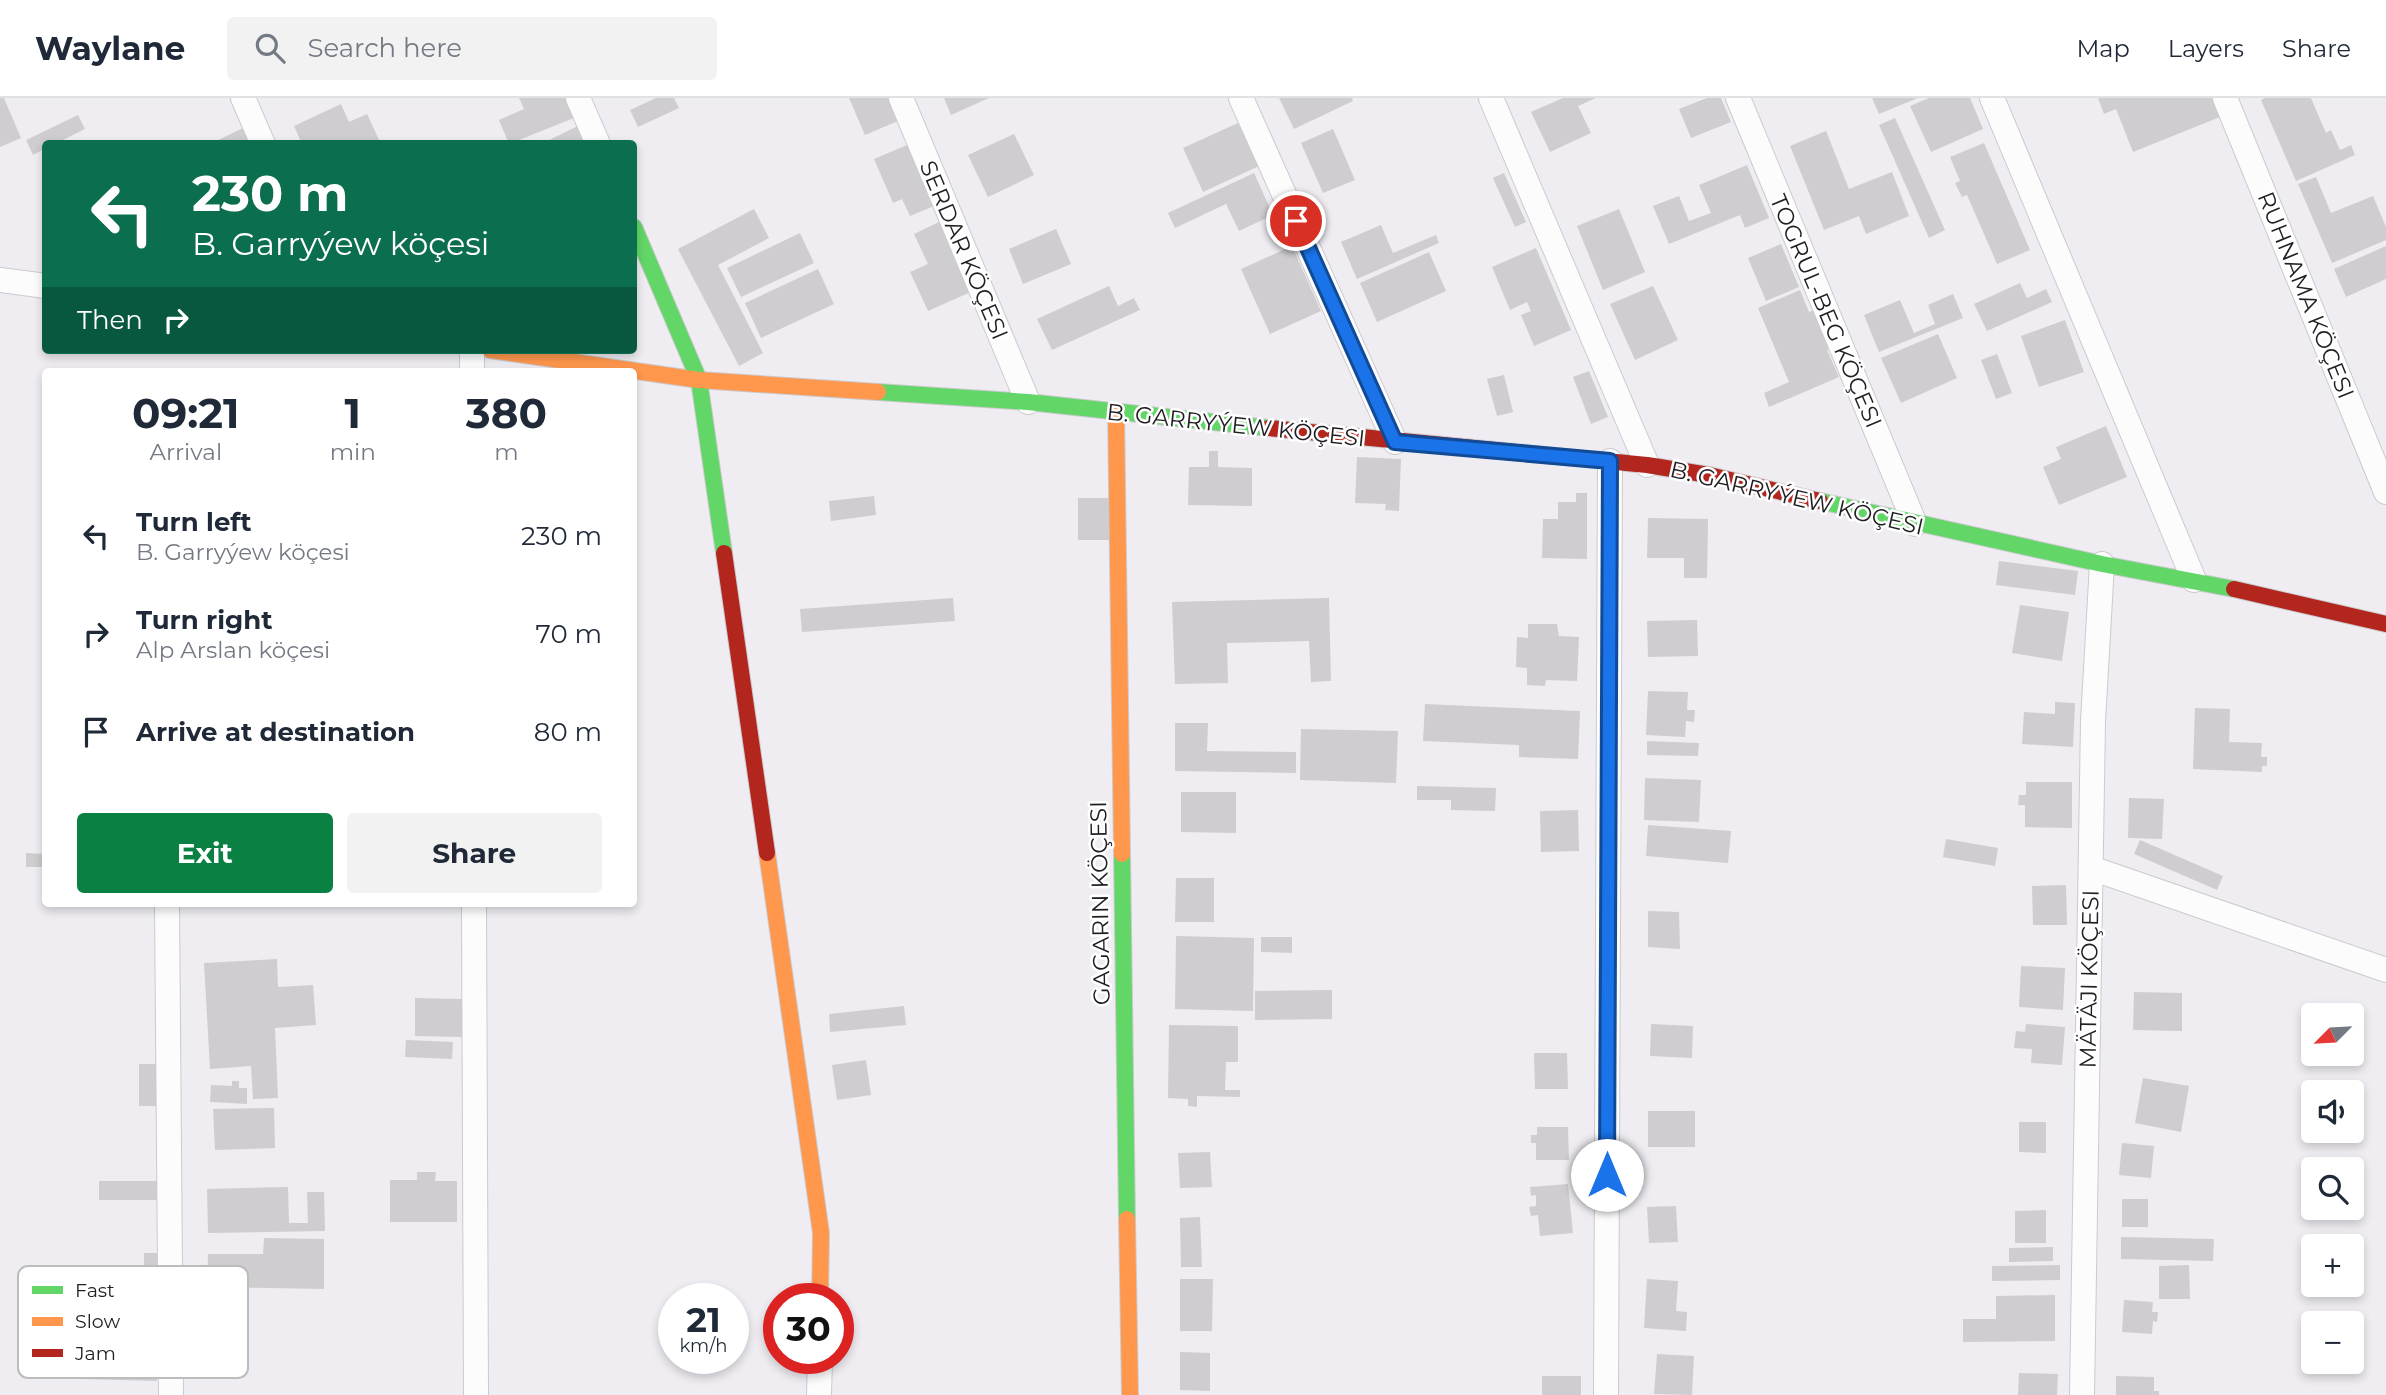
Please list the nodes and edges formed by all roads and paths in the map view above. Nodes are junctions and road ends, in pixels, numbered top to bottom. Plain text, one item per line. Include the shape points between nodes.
1 (243, 98) edge
2 (578, 98) edge
3 (901, 98) edge
4 (1241, 98) edge
5 (1491, 98) edge
6 (1738, 98) edge
7 (1992, 98) edge
8 (2225, 98) edge
9 (261, 140) edge
10 (596, 140) edge
11 (637, 234) edge
12 (0, 280) edge
13 (42, 285) edge
14 (519, 354) edge
15 (616, 368) edge
16 (637, 371) edge
17 (699, 380) junction
18 (1028, 402) junction
19 (1116, 411) junction
20 (1395, 442) junction
21 (1610, 461) junction
22 (1647, 465) junction
23 (2386, 492) edge
24 (1915, 524) junction
25 (2102, 564) junction
26 (2194, 580) junction
27 (2386, 624) edge
28 (2091, 868) junction
29 (167, 907) edge
30 (474, 907) edge
31 (2386, 970) edge
32 (170, 1266) edge
33 (820, 1283) edge
34 (820, 1374) edge
35 (476, 1395) edge
36 (819, 1395) edge
37 (1130, 1395) edge
38 (1606, 1395) edge
39 (2082, 1395) edge

1 - 9 street
2 - 10 street
3 - 18 street, SERDAR KÖÇESI
4 - 20 street
5 - 22 street
6 - 24 street, TOGRUL-BEG KÖÇESI
7 - 26 street
8 - 23 street, RUHNAMA KÖÇESI
11 - 17 street
12 - 13 street
14 - 15 street, B. GARRYÝEW KÖÇESI
16 - 17 street, B. GARRYÝEW KÖÇESI
17 - 18 street, B. GARRYÝEW KÖÇESI
17 - 33 street via 821,1233
18 - 19 street, B. GARRYÝEW KÖÇESI
19 - 20 street, B. GARRYÝEW KÖÇESI
19 - 37 street, GAGARIN KÖÇESI
20 - 21 street, B. GARRYÝEW KÖÇESI
21 - 22 street, B. GARRYÝEW KÖÇESI
21 - 38 street
22 - 24 street, B. GARRYÝEW KÖÇESI via 1709,475
24 - 25 street, B. GARRYÝEW KÖÇESI
25 - 26 street, B. GARRYÝEW KÖÇESI
25 - 28 street, MÄTÄJI KÖÇESI
26 - 27 street, B. GARRYÝEW KÖÇESI
28 - 31 street
28 - 39 street, MÄTÄJI KÖÇESI
29 - 32 street
30 - 35 street
34 - 36 street

